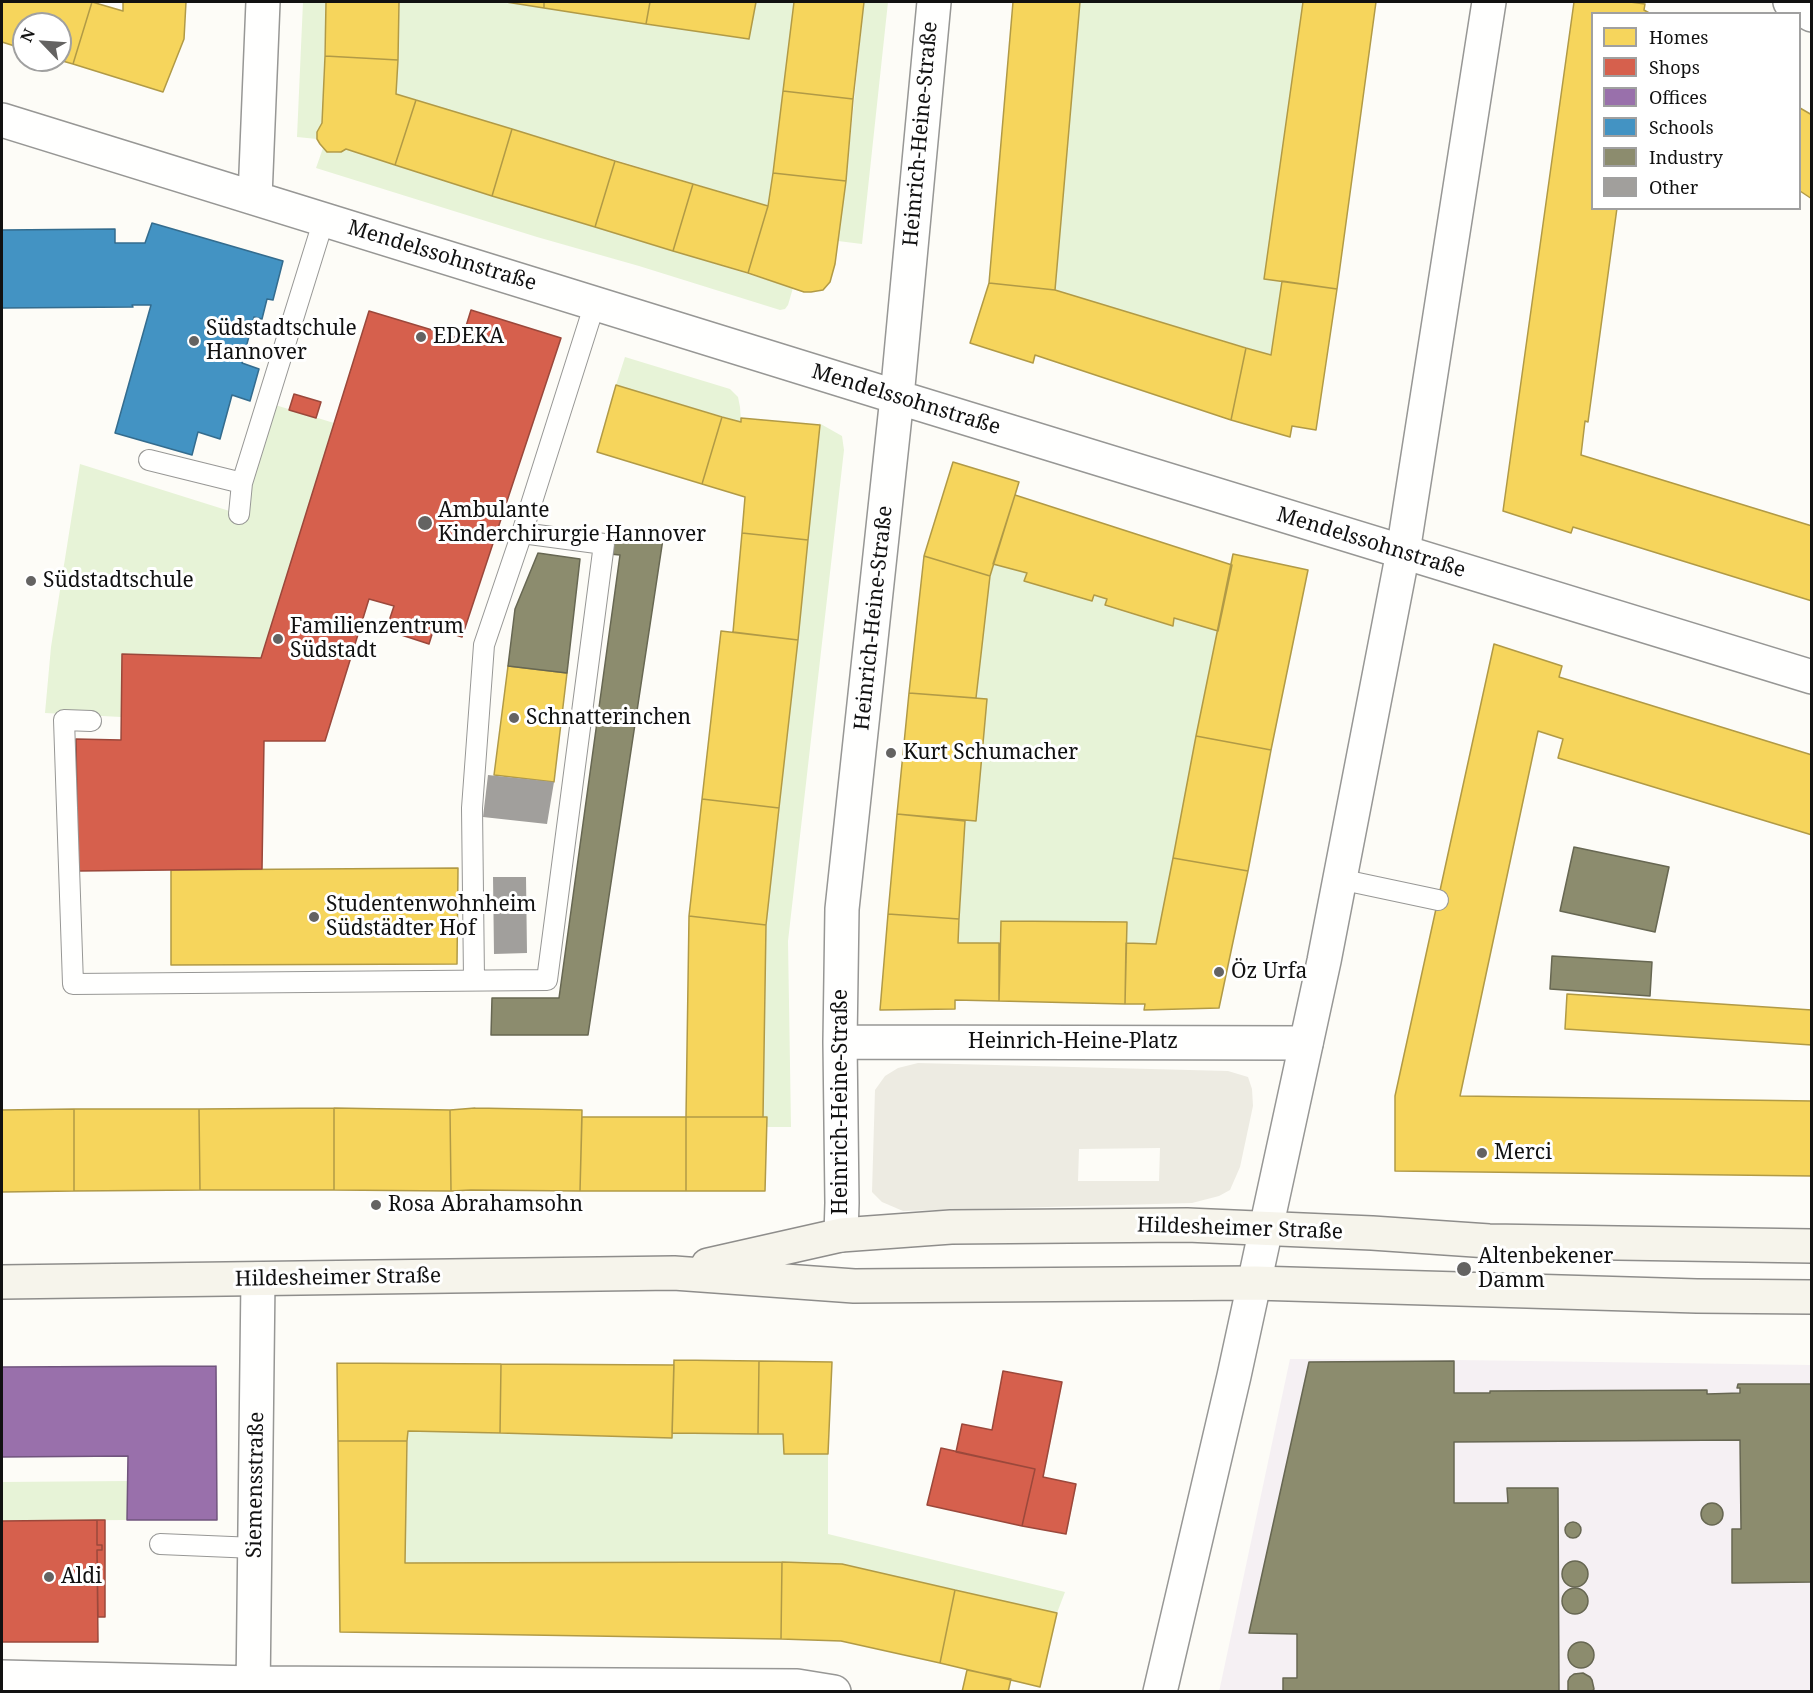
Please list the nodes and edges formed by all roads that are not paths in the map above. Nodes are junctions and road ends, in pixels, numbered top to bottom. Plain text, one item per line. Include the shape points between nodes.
1 (263, 2) edge
2 (934, 2) edge
3 (1489, 2) edge
4 (1790, 2) edge
5 (1812, 15) edge
6 (2, 120) edge
7 (255, 197) junction
8 (324, 219) junction
9 (595, 303) junction
10 (897, 398) junction
11 (149, 460) dead end
12 (242, 483) junction
13 (239, 514) dead end
14 (522, 533) junction
15 (1403, 552) junction
16 (1812, 677) edge
17 (91, 721) dead end
18 (1339, 879) junction
19 (1438, 900) dead end
20 (474, 979) junction
21 (840, 1042) junction
22 (1306, 1043) junction
23 (1267, 1229) junction
24 (841, 1235) junction
25 (1812, 1246) edge
26 (674, 1273) junction
27 (258, 1279) junction
28 (2, 1282) edge
29 (1255, 1282) junction
30 (1812, 1297) edge
31 (160, 1544) dead end
32 (255, 1548) junction
33 (2, 1677) edge
34 (253, 1687) edge
35 (834, 1692) edge
36 (1160, 1692) edge

1 - 7 street
2 - 10 street, Heinrich-Heine-Straße
3 - 15 street
4 - 5 street
6 - 7 street, Mendelssohnstraße
7 - 8 street, Mendelssohnstraße
8 - 9 street, Mendelssohnstraße
8 - 12 lane
9 - 10 street, Mendelssohnstraße
9 - 14 lane
10 - 15 street, Mendelssohnstraße
10 - 21 street, Heinrich-Heine-Straße via 843,909
11 - 12 lane
12 - 13 lane
14 - 20 lane via 484,645 466,808
14 - 20 lane via 604,544 546,980
15 - 16 street, Mendelssohnstraße
15 - 18 street
17 - 20 lane via 64,720 73,984
18 - 19 lane
18 - 22 street
21 - 22 street, Heinrich-Heine-Platz
21 - 24 street, Heinrich-Heine-Straße
22 - 23 street
23 - 24 main road, Hildesheimer Straße via 951,1227
23 - 25 main road, Hildesheimer Straße via 1489,1241
23 - 29 street
24 - 26 main road, Hildesheimer Straße
26 - 27 main road, Hildesheimer Straße
26 - 29 main road, Hildesheimer Straße via 854,1286
27 - 28 main road, Hildesheimer Straße
27 - 32 street, Siemensstraße
29 - 30 main road, Hildesheimer Straße
29 - 36 street
31 - 32 lane
32 - 34 street, Siemensstraße
33 - 34 street
34 - 35 street via 797,1686

